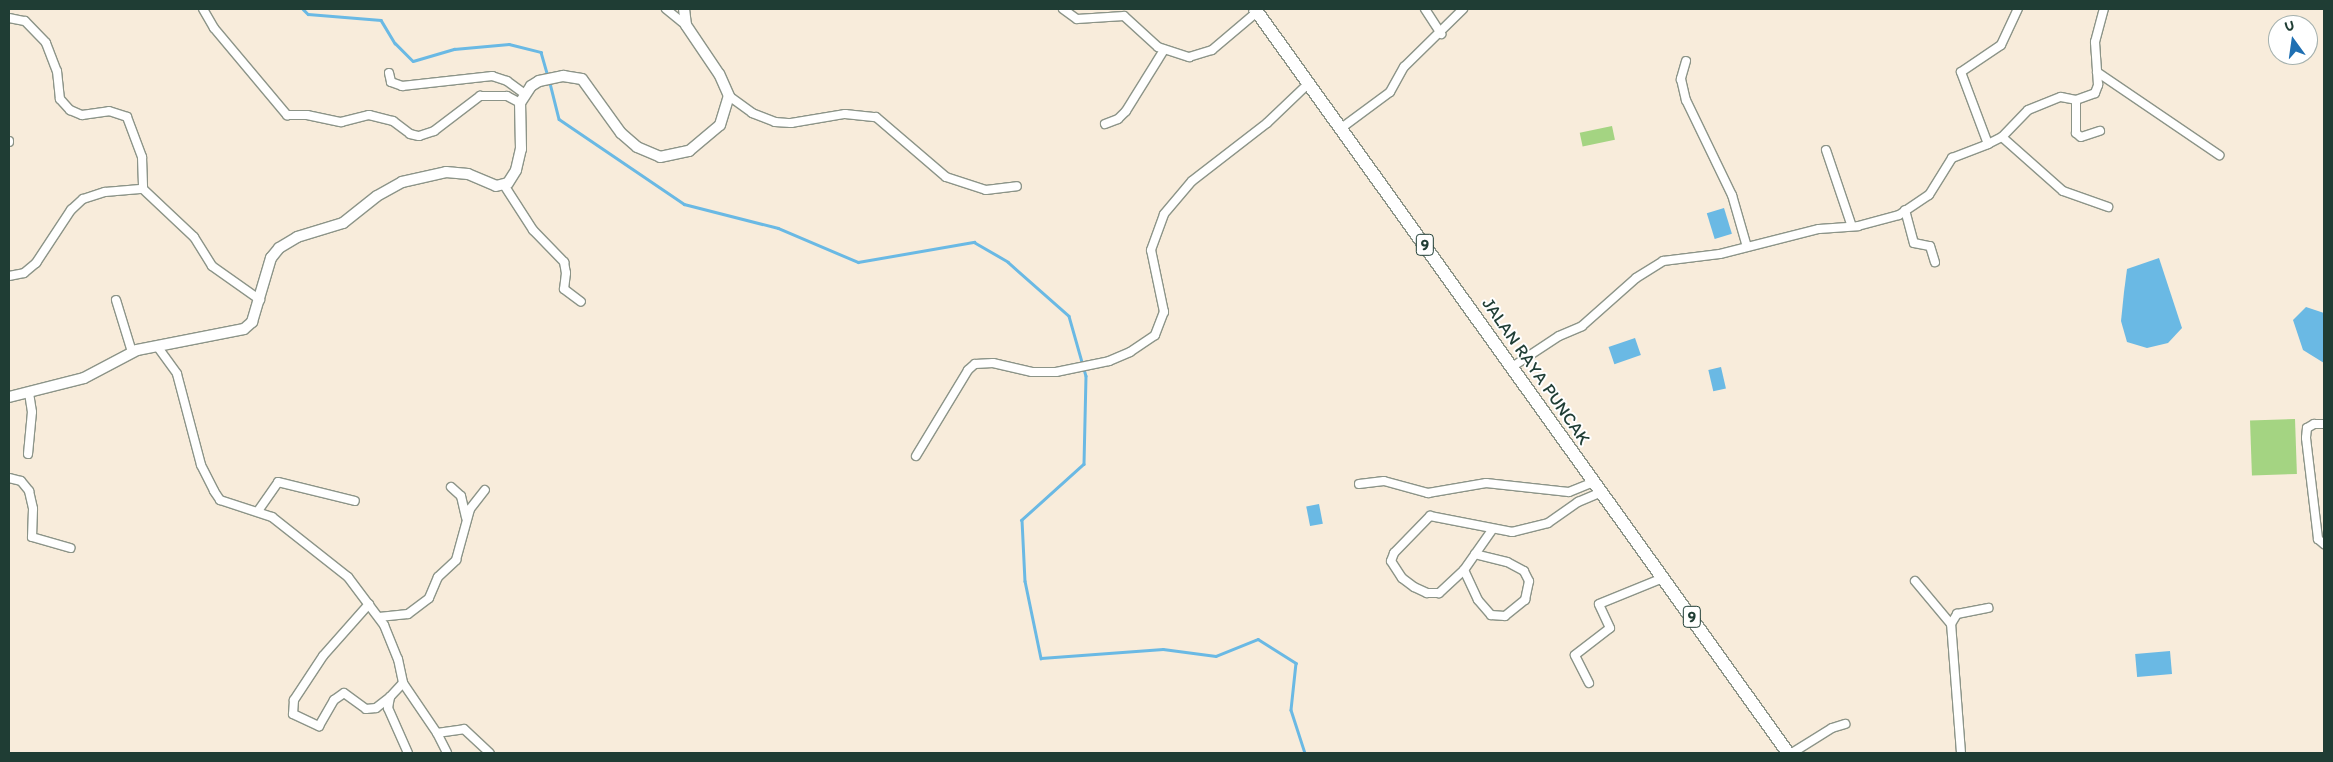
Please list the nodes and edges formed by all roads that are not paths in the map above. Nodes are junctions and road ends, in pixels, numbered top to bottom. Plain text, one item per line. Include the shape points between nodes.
1 (203, 9) edge
2 (666, 9) edge
3 (684, 9) edge
4 (1063, 9) edge
5 (1425, 9) edge
6 (1463, 9) edge
7 (2018, 9) edge
8 (2104, 9) edge
9 (1256, 10) edge
10 (9, 18) edge
11 (686, 25) junction
12 (1441, 34) junction
13 (1164, 50) junction
14 (1686, 61) dead end
15 (2097, 72) junction
16 (389, 73) dead end
17 (1308, 84) junction
18 (525, 94) junction
19 (729, 96) junction
20 (2076, 100) junction
21 (520, 104) junction
22 (1105, 124) dead end
23 (1340, 129) junction
24 (2100, 132) dead end
25 (2002, 137) junction
26 (1988, 144) junction
27 (1826, 150) dead end
28 (2219, 155) dead end
29 (504, 185) junction
30 (1017, 186) dead end
31 (143, 189) junction
32 (2108, 207) dead end
33 (1905, 210) junction
34 (1851, 224) junction
35 (1747, 246) junction
36 (1935, 262) dead end
37 (9, 276) edge
38 (116, 300) dead end
39 (260, 300) junction
40 (580, 302) dead end
41 (157, 346) junction
42 (132, 352) junction
43 (1512, 367) junction
44 (29, 394) junction
45 (9, 397) edge
46 (2324, 424) edge
47 (28, 454) dead end
48 (916, 456) dead end
49 (9, 478) edge
50 (1359, 484) dead end
51 (451, 487) dead end
52 (1597, 487) junction
53 (485, 490) dead end
54 (355, 501) dead end
55 (258, 511) junction
56 (467, 521) junction
57 (1492, 530) junction
58 (2324, 544) edge
59 (70, 548) dead end
60 (1475, 554) junction
61 (1464, 570) junction
62 (1663, 578) junction
63 (1915, 581) dead end
64 (369, 604) junction
65 (1988, 608) dead end
66 (378, 617) junction
67 (1951, 624) junction
68 (1589, 683) dead end
69 (403, 684) junction
70 (390, 697) junction
71 (1845, 724) dead end
72 (437, 733) junction
73 (408, 753) edge
74 (447, 753) edge
75 (490, 753) edge
76 (1788, 753) edge
77 (1792, 753) edge
78 (1961, 753) edge

1 - 21 street via 214,28 287,115 307,114 341,122 369,115 396,122 410,134 419,136 434,130 480,96 507,96
2 - 11 street
3 - 11 main road
4 - 13 street via 1078,18 1126,16
5 - 12 street
6 - 12 street
7 - 26 street via 2001,45 1961,72
8 - 15 street via 2095,42
9 - 13 street via 1201,56 1183,56
9 - 17 highway, JALAN RAYA PUNCAK / 9
10 - 31 street via 25,21 46,43 57,71 60,99 70,110 82,115 110,110 127,117 142,157
11 - 19 main road via 719,74
12 - 23 street via 1404,67 1390,92
13 - 22 street via 1126,111 1118,119
14 - 35 street via 1681,79 1686,100 1732,195
15 - 20 street via 2095,93
15 - 28 street
16 - 18 street via 391,82 402,86 492,76 507,81
17 - 23 highway, JALAN RAYA PUNCAK / 9
17 - 48 street via 1267,123 1192,181 1164,214 1154,236 1151,256 1163,303 1160,327 1135,349 1080,368 1041,373 993,363 976,364 968,370
18 - 19 main road via 539,81 563,76 584,81 621,133 645,152 660,157 685,154 712,134 723,119
18 - 21 main road
19 - 30 street via 752,113 775,122 791,123 846,114 876,117 946,177 986,190
20 - 24 street via 2074,120 2078,136
20 - 25 street via 2064,97 2028,110
21 - 29 main road via 520,155 512,180
23 - 43 highway, JALAN RAYA PUNCAK / 9
25 - 26 street
25 - 32 street via 2062,191
26 - 33 street via 1952,158 1943,167 1934,191
27 - 34 street
29 - 39 main road via 494,185 468,174 446,172 420,176 396,185 343,223 296,237 279,248 272,255
29 - 40 street via 533,230 562,259 566,273 564,289
31 - 37 street via 105,192 83,200 71,210 32,267 21,274
31 - 39 street via 194,236 212,266
33 - 34 street via 1858,226
33 - 36 street via 1914,243 1930,246
34 - 35 street via 1810,230
35 - 43 street via 1654,266 1582,326 1559,336
38 - 42 street
39 - 41 main road via 252,322 244,330
41 - 42 main road
41 - 55 street via 177,374 201,465 214,491 220,500
42 - 44 main road via 84,378
43 - 52 highway, JALAN RAYA PUNCAK / 9
44 - 45 main road
44 - 47 street via 32,412
46 - 58 street via 2307,428 2306,438 2318,539
49 - 59 street via 24,483 29,491 33,509 32,537
50 - 52 street via 1384,481 1428,493 1483,482 1569,492
51 - 56 street via 461,496
52 - 57 street via 1542,525 1512,532
52 - 62 highway, JALAN RAYA PUNCAK / 9
53 - 56 street via 472,505
54 - 55 street via 278,482
55 - 64 street via 276,520 336,565
56 - 66 street via 460,552 454,563 438,577 429,598 408,614
57 - 60 street
57 - 61 street via 1430,516 1391,559 1402,578 1430,594 1446,589
60 - 61 street
60 - 61 street via 1507,562 1524,571 1529,581 1525,600 1505,616 1491,615 1478,600
62 - 68 street via 1600,604 1610,628 1575,655
62 - 76 highway, JALAN RAYA PUNCAK / 9
63 - 67 street
64 - 66 street
64 - 70 street via 323,656 294,700 293,714 318,726 334,700 344,693 366,710 378,707
65 - 67 street via 1957,614
66 - 69 street via 394,649
67 - 78 street
69 - 70 street
69 - 72 street
70 - 73 street via 389,714
71 - 77 street via 1832,728
72 - 74 street
72 - 75 street via 464,729

